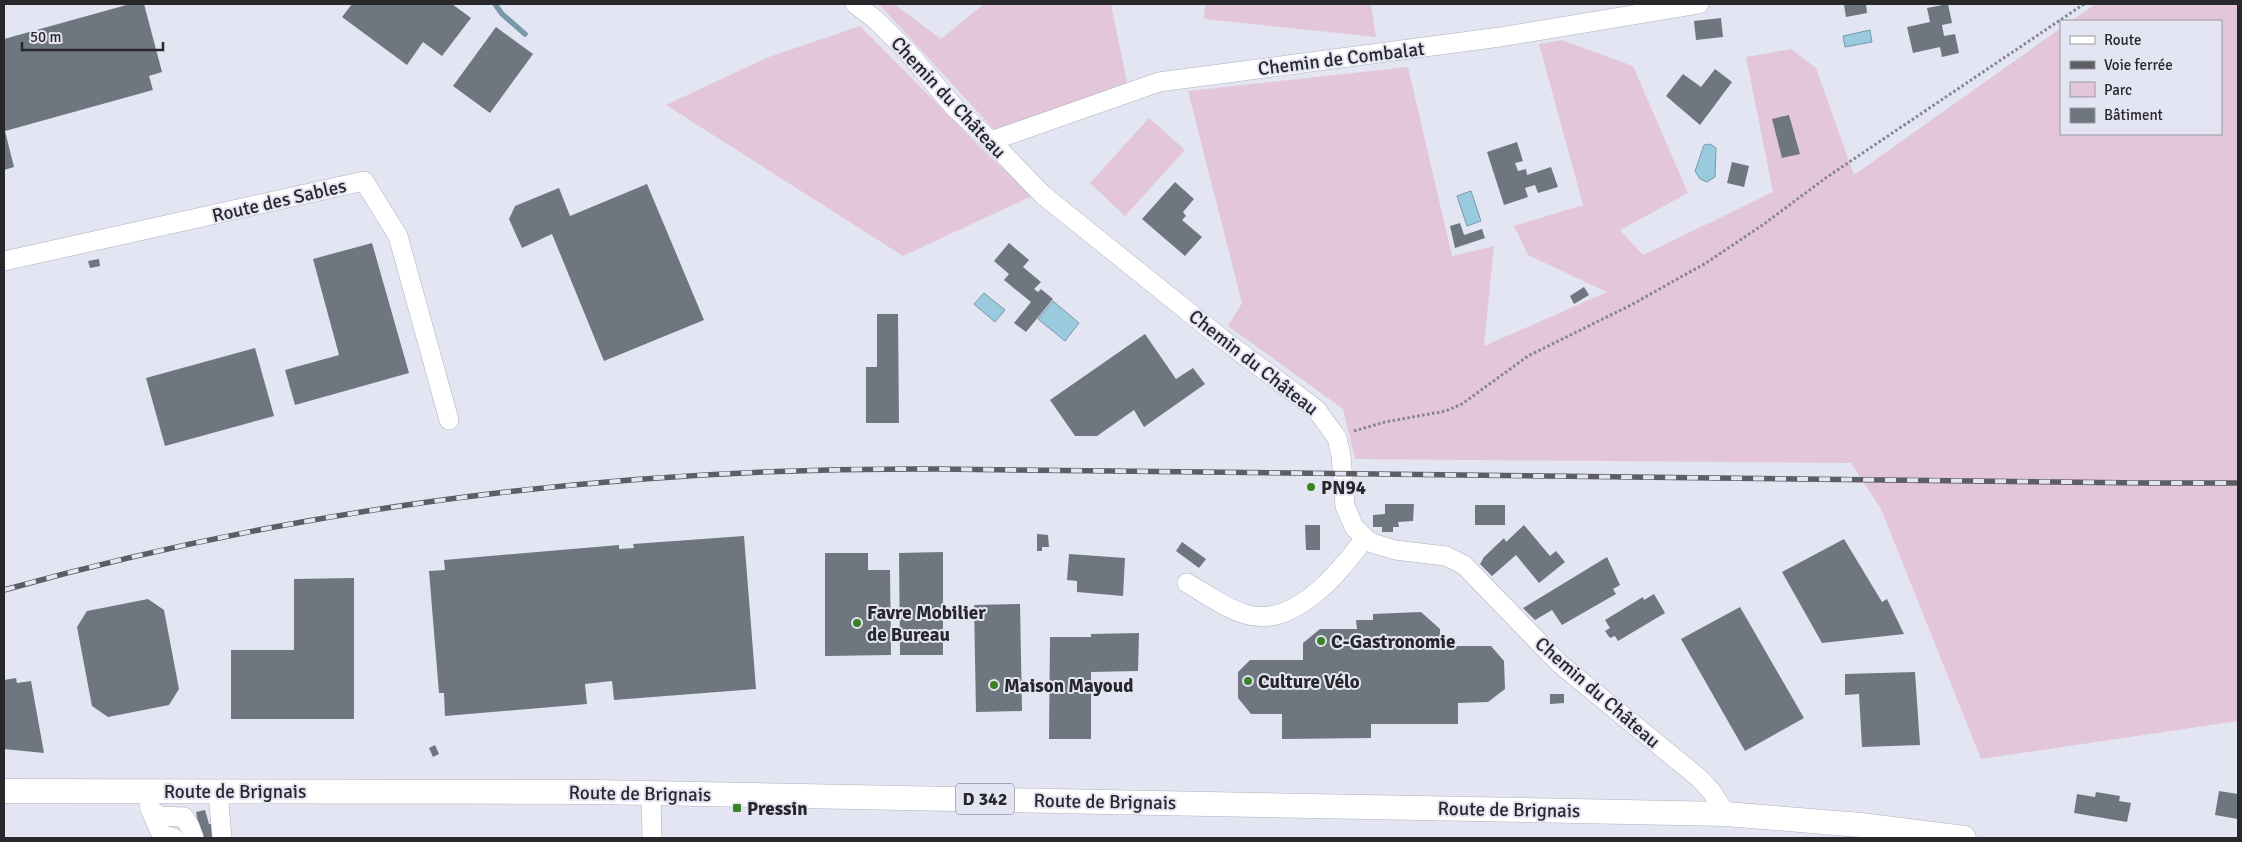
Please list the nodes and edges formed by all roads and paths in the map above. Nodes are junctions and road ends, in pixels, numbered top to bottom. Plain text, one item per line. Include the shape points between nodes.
1 (855, 4) edge
2 (1699, 4) edge
3 (2084, 4) edge
4 (2060, 20) edge
5 (2060, 20) edge
6 (991, 141) junction
7 (4, 262) edge
8 (449, 420) dead end
9 (1337, 438) junction
10 (1364, 538) junction
11 (1188, 583) dead end
12 (4, 791) edge
13 (218, 791) junction
14 (651, 793) junction
15 (149, 800) junction
16 (1726, 814) junction
17 (174, 838) edge
18 (194, 838) edge
19 (222, 838) edge
20 (652, 838) edge
21 (1964, 838) edge

1 - 6 street, Chemin du Château via 906,50 955,108
2 - 6 street, Chemin de Combalat via 1500,37 1159,82
3 - 5 path
4 - 9 path via 1706,263 1528,356 1446,412 1385,422
6 - 9 street, Chemin du Château via 1043,195 1221,338 1304,398
7 - 8 street, Route des Sables via 364,181 398,236
9 - 10 street, Chemin du Château via 1345,506 1354,527
10 - 11 street via 1345,565 1319,591 1272,616 1246,615
10 - 16 street, Chemin du Château via 1396,550 1446,556 1464,565 1560,664 1699,778
12 - 15 main road, Route de Brignais / D 342
13 - 14 main road, Route de Brignais / D 342
13 - 15 main road, Route de Brignais / D 342
13 - 19 street
14 - 16 main road, Route de Brignais / D 342
14 - 20 street
15 - 17 street via 161,834
15 - 18 street via 160,816 184,818
16 - 21 main road, Route de Brignais / D 342 via 1861,825

